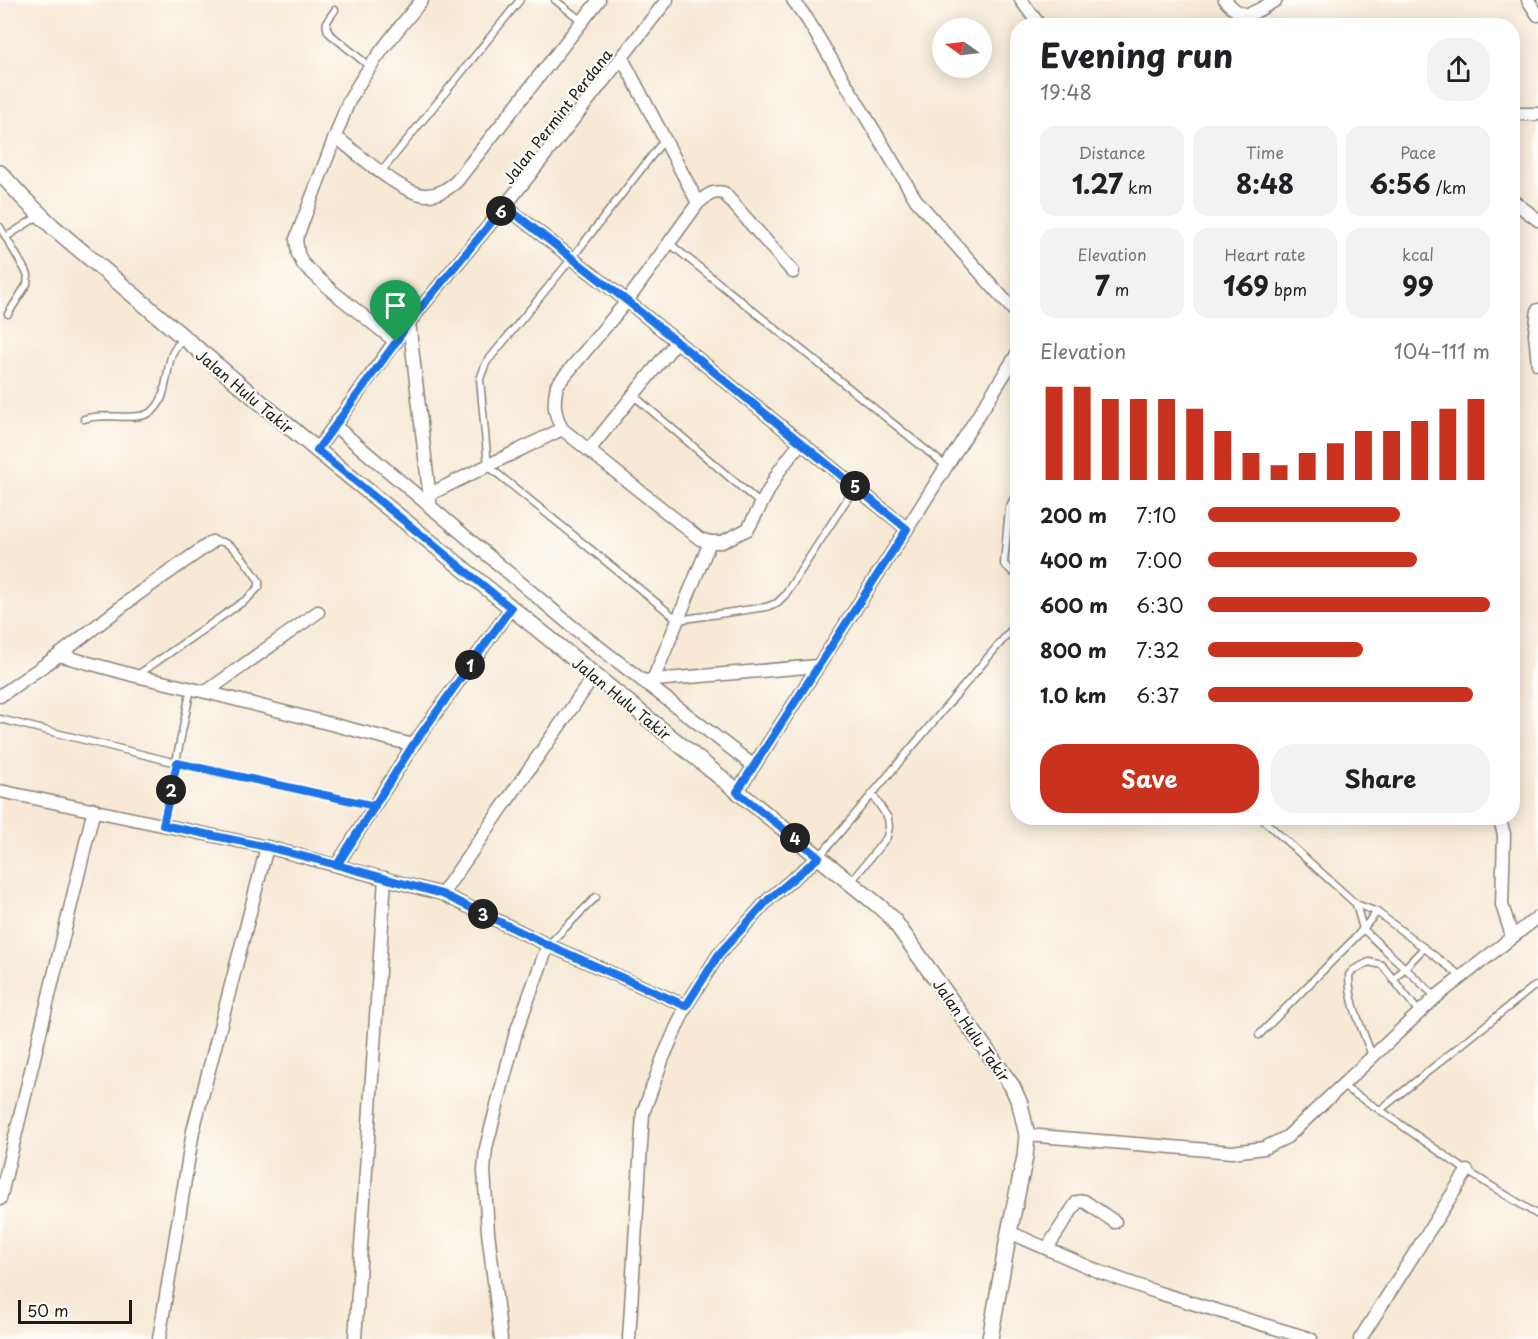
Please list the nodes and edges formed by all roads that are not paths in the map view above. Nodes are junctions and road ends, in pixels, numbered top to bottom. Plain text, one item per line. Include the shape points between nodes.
1 (422, 0) edge
2 (520, 0) edge
3 (555, 0) edge
4 (599, 0) edge
5 (667, 0) edge
6 (793, 0) edge
7 (1021, 0) edge
8 (1225, 0) edge
9 (1276, 0) edge
10 (1528, 0) edge
11 (335, 10) dead end
12 (1538, 15) edge
13 (1034, 18) edge
14 (582, 21) junction
15 (622, 58) junction
16 (369, 66) junction
17 (1520, 114) edge
18 (1538, 114) edge
19 (336, 137) junction
20 (664, 140) junction
21 (381, 172) junction
22 (0, 173) edge
23 (698, 203) junction
24 (505, 206) junction
25 (1520, 206) edge
26 (41, 215) junction
27 (1538, 220) edge
28 (0, 227) edge
29 (6, 237) junction
30 (669, 243) junction
31 (572, 258) junction
32 (793, 272) dead end
33 (627, 301) junction
34 (1010, 306) edge
35 (1538, 310) edge
36 (8, 314) dead end
37 (409, 322) junction
38 (182, 338) junction
39 (677, 341) junction
40 (396, 342) junction
41 (1538, 364) edge
42 (1010, 365) edge
43 (633, 395) junction
44 (84, 419) dead end
45 (335, 426) junction
46 (562, 429) junction
47 (801, 442) junction
48 (317, 450) junction
49 (589, 450) junction
50 (488, 466) junction
51 (946, 466) junction
52 (855, 486) junction
53 (430, 494) junction
54 (762, 505) junction
55 (1010, 506) edge
56 (431, 508) junction
57 (907, 529) junction
58 (212, 542) joint
59 (710, 542) junction
60 (1010, 570) edge
61 (511, 608) junction
62 (318, 612) dead end
63 (678, 620) junction
64 (1010, 631) edge
65 (59, 655) junction
66 (818, 666) junction
67 (136, 676) junction
68 (594, 676) junction
69 (648, 680) junction
70 (191, 688) junction
71 (207, 692) junction
72 (0, 696) edge
73 (0, 718) edge
74 (413, 745) junction
75 (177, 763) junction
76 (754, 766) junction
77 (0, 791) edge
78 (737, 792) junction
79 (872, 794) junction
80 (375, 806) junction
81 (94, 809) junction
82 (163, 825) junction
83 (1269, 825) edge
84 (1501, 825) edge
85 (267, 847) junction
86 (819, 857) junction
87 (337, 865) junction
88 (386, 878) junction
89 (850, 883) junction
90 (442, 894) junction
91 (596, 897) dead end
92 (1356, 904) junction
93 (1377, 912) junction
94 (1538, 917) edge
95 (1363, 929) junction
96 (1512, 936) junction
97 (548, 945) junction
98 (1424, 948) junction
99 (1405, 968) junction
100 (1461, 976) junction
101 (1393, 980) junction
102 (1538, 985) edge
103 (1436, 997) junction
104 (686, 1006) junction
105 (1419, 1013) junction
106 (1259, 1035) dead end
107 (1372, 1056) junction
108 (1341, 1085) junction
109 (1380, 1110) junction
110 (1027, 1135) junction
111 (1467, 1171) junction
112 (0, 1199) edge
113 (1538, 1215) edge
114 (1115, 1222) dead end
115 (1009, 1232) junction
116 (1047, 1248) junction
117 (159, 1339) edge
118 (355, 1339) edge
119 (501, 1339) edge
120 (629, 1339) edge
121 (990, 1339) edge
122 (1311, 1339) edge
123 (1360, 1339) edge

1 - 16 street
2 - 21 lane
3 - 14 lane
4 - 14 street
5 - 15 street, Jalan Permint Perdana
6 - 34 street via 907,187
7 - 13 street
8 - 9 street via 1241,15
10 - 12 street
11 - 16 lane via 326,22 329,33
14 - 21 street via 456,182 441,193 426,195 411,192
15 - 20 street
15 - 24 street, Jalan Permint Perdana
16 - 19 street via 348,103
17 - 18 street
19 - 21 street
19 - 40 street via 296,239 298,254 303,264 332,291
20 - 23 street
20 - 31 lane
22 - 26 street, Jalan Hulu Takir
23 - 30 street
23 - 32 street via 709,194 724,193
24 - 31 street
24 - 37 street, Jalan Permint Perdana
25 - 27 street
26 - 29 lane
26 - 38 street, Jalan Hulu Takir
28 - 29 lane
29 - 36 lane via 28,275 27,284
30 - 33 street
30 - 51 lane
31 - 33 street
31 - 50 lane via 486,363 480,379
33 - 39 street
33 - 46 street via 557,386 555,415
35 - 41 street
37 - 40 street, Jalan Permint Perdana
37 - 53 street
38 - 44 lane via 172,353 157,407 142,416
38 - 48 street, Jalan Hulu Takir
39 - 43 street
39 - 47 street
40 - 45 street, Jalan Permint Perdana
42 - 51 street
43 - 49 street
43 - 54 lane
45 - 48 street, Jalan Permint Perdana
45 - 56 street
46 - 49 street
46 - 50 street
47 - 52 street
47 - 54 street via 779,471
48 - 61 street, Jalan Hulu Takir
49 - 59 street via 699,539
50 - 53 street
50 - 63 lane
51 - 57 street
52 - 57 street
52 - 63 lane via 777,603
53 - 56 street
54 - 59 street via 748,529 722,542
55 - 60 lane via 1004,564
56 - 69 street via 574,628
57 - 66 street
58 - 65 street
58 - 67 lane via 230,545 259,581 259,587
59 - 63 street
61 - 68 street, Jalan Hulu Takir
61 - 74 street
62 - 71 street
63 - 69 street
64 - 79 lane
65 - 67 street
65 - 72 street
66 - 69 street
66 - 76 street
67 - 70 street
68 - 78 street, Jalan Hulu Takir
68 - 90 street
69 - 76 street
70 - 71 street
70 - 75 lane
71 - 74 street
73 - 75 lane
74 - 80 street
75 - 80 lane
75 - 82 lane
76 - 78 street
77 - 81 street
78 - 86 street, Jalan Hulu Takir
79 - 86 lane
79 - 89 lane via 888,818 887,837
80 - 87 street
81 - 82 street
81 - 112 street
82 - 85 street
83 - 92 lane
84 - 96 street via 1504,834 1502,905
85 - 87 street
85 - 117 street via 193,1131
86 - 89 street, Jalan Hulu Takir
86 - 104 street via 769,899 719,954
87 - 88 street
88 - 90 street
88 - 118 street
89 - 110 street, Jalan Hulu Takir via 892,918 1012,1086
90 - 97 street
91 - 97 lane
92 - 93 lane
92 - 95 lane
93 - 95 lane
93 - 98 lane
94 - 96 street
95 - 99 lane
95 - 106 lane
96 - 100 street
97 - 104 street
97 - 119 street via 516,1032 486,1148 488,1232
98 - 99 lane
98 - 100 lane
99 - 101 lane
99 - 103 lane
100 - 103 street
101 - 105 lane
101 - 107 lane via 1382,965 1369,962 1349,975 1355,1010
102 - 109 lane
103 - 105 street
104 - 120 street via 643,1113
105 - 107 street
107 - 108 street
108 - 109 lane
108 - 110 street via 1287,1137 1264,1148 1232,1152
109 - 111 lane
110 - 115 street, Jalan Hulu Takir
111 - 113 lane
111 - 123 street
114 - 116 street via 1084,1201 1077,1202
115 - 116 street
115 - 121 street, Jalan Hulu Takir
116 - 122 street via 1159,1293

